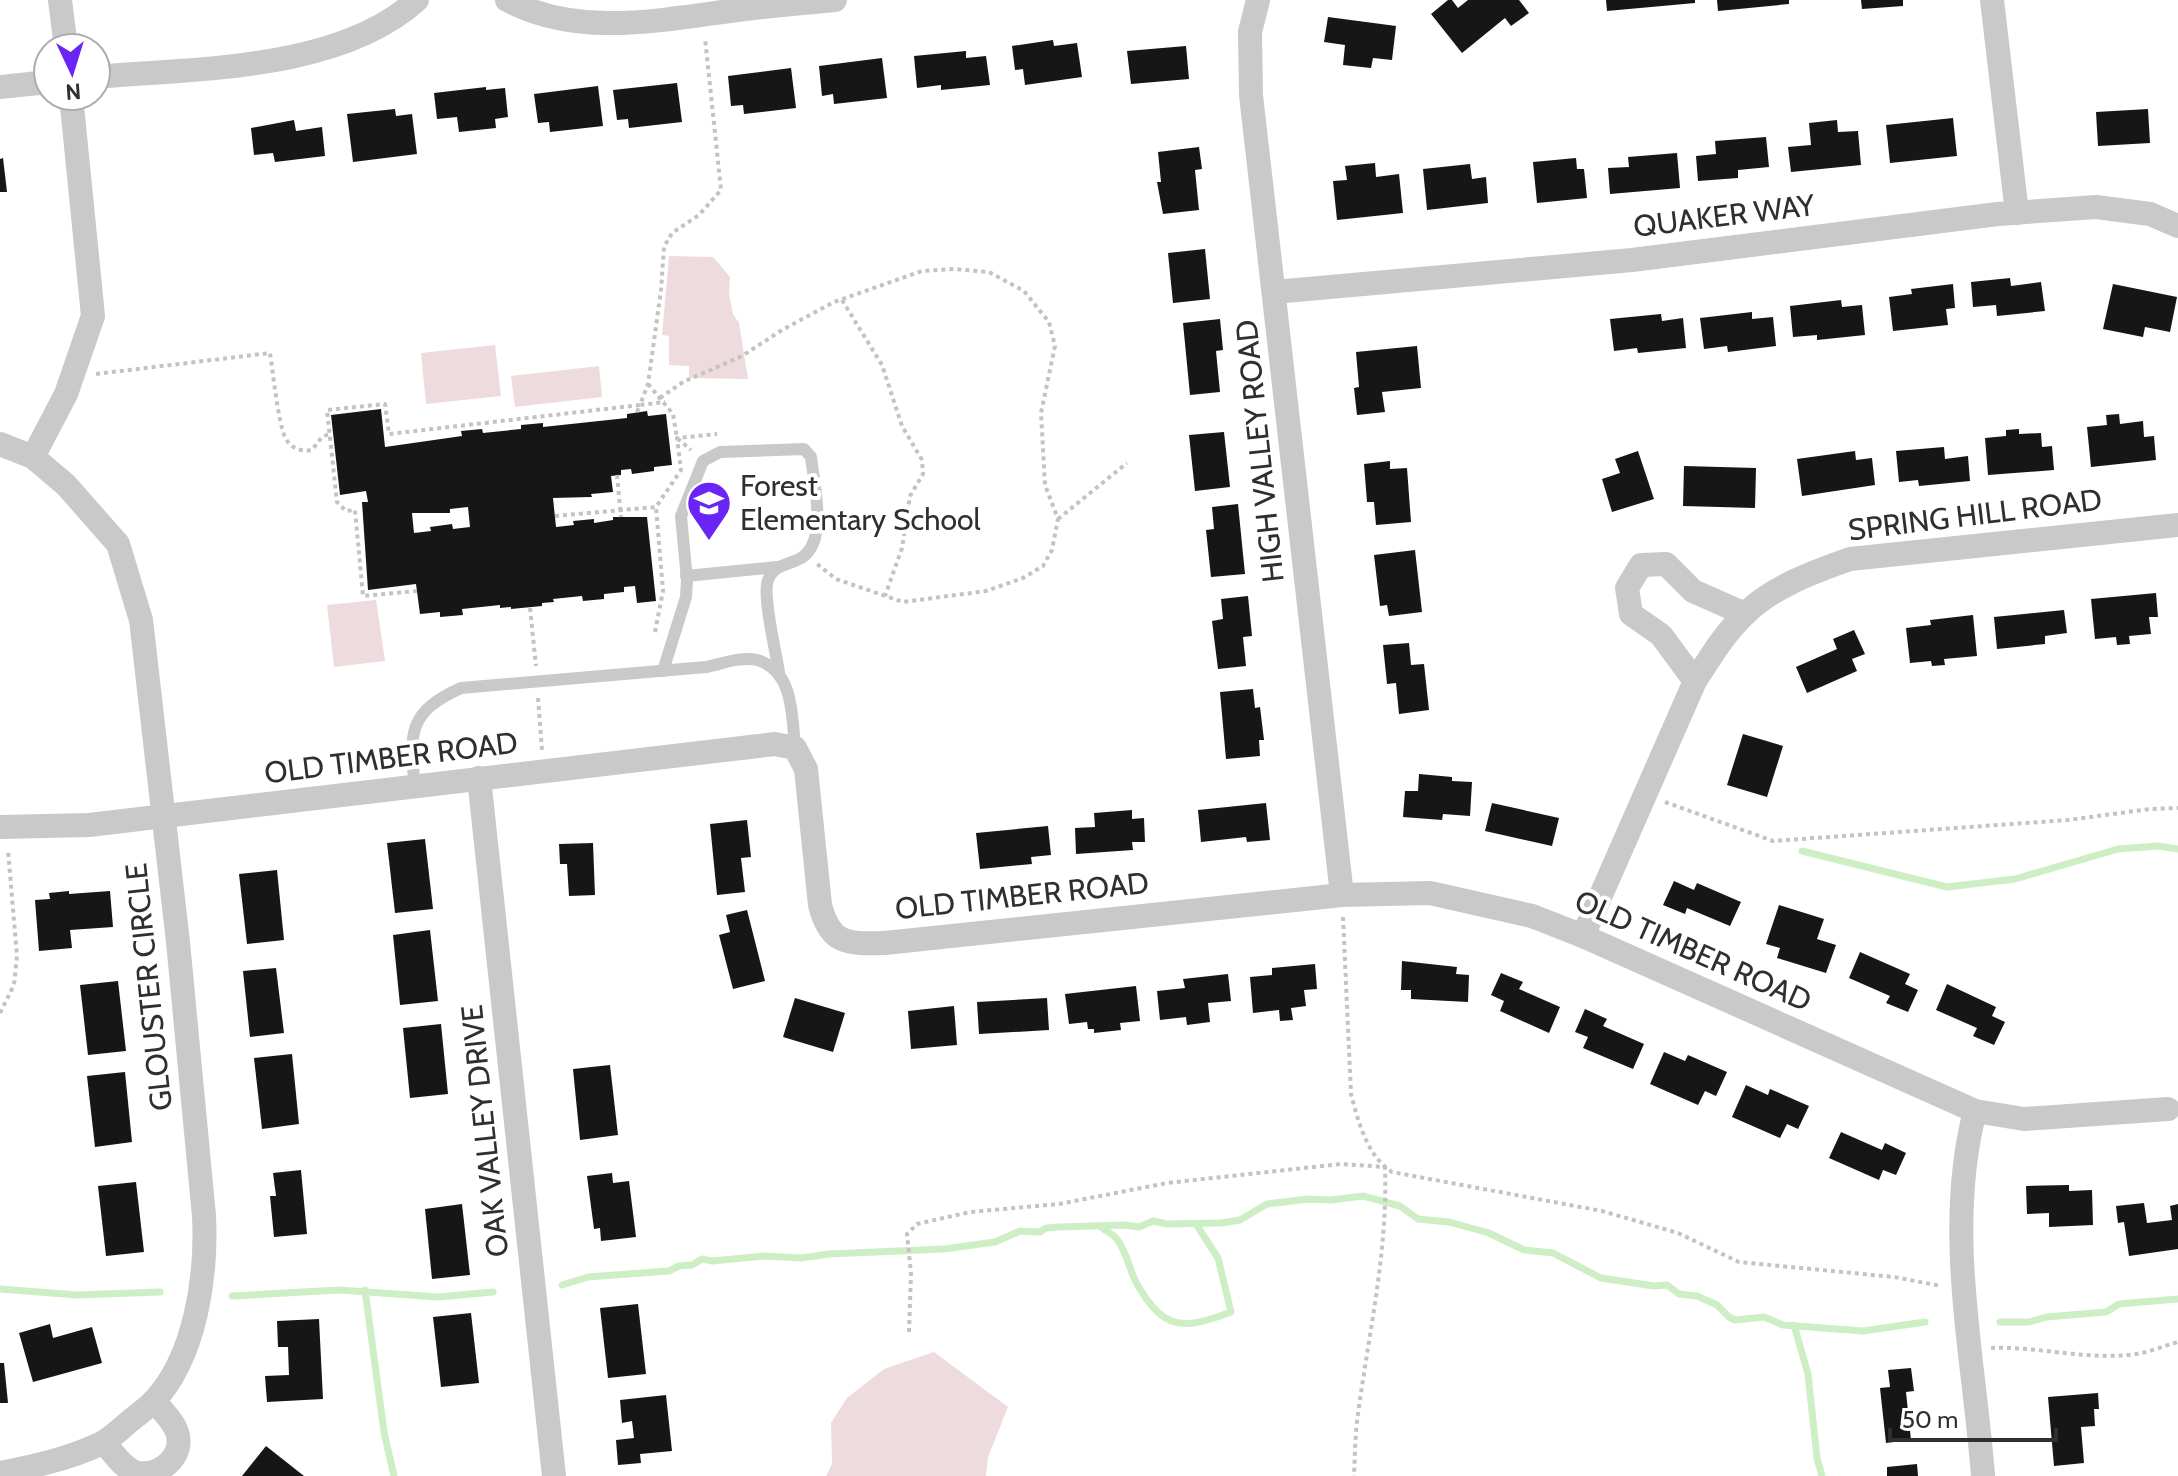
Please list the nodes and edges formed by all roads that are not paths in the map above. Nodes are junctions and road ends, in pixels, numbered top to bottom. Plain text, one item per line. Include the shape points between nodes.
1 (60, 0) edge
2 (417, 0) edge
3 (507, 0) edge
4 (835, 0) edge
5 (1258, 0) edge
6 (1992, 0) edge
7 (64, 32) edge
8 (112, 75) edge
9 (32, 84) edge
10 (0, 87) edge
11 (73, 112) edge
12 (2017, 213) junction
13 (2178, 226) edge
14 (1274, 292) junction
15 (0, 444) edge
16 (33, 457) junction
17 (2178, 525) edge
18 (777, 567) junction
19 (686, 576) junction
20 (1745, 614) junction
21 (663, 671) junction
22 (779, 672) junction
23 (1695, 681) junction
24 (795, 748) junction
25 (479, 778) junction
26 (415, 787) junction
27 (165, 817) junction
28 (4, 827) edge
29 (1342, 895) junction
30 (1583, 936) junction
31 (2168, 1109) dead end
32 (1975, 1111) junction
33 (154, 1401) junction
34 (104, 1442) junction
35 (0, 1473) edge
36 (554, 1476) edge
37 (1983, 1476) edge

1 - 7 street
2 - 8 street via 363,34 301,55
3 - 4 street via 554,17 594,23
5 - 14 street, HIGH VALLEY ROAD via 1249,59
6 - 12 street
9 - 10 street
11 - 16 street via 93,316 66,394
12 - 13 street, QUAKER WAY via 2096,207 2150,214
12 - 14 street, QUAKER WAY via 1632,260
14 - 29 street, HIGH VALLEY ROAD
15 - 16 street, GLOUSTER CIRCLE
16 - 27 street, GLOUSTER CIRCLE via 66,485 118,544 141,620
17 - 20 street, SPRING HILL ROAD via 1850,559 1805,575
18 - 19 lane
18 - 19 lane via 806,555 815,544 811,457 804,449 720,452 703,461 681,516
18 - 22 lane via 767,585
19 - 21 lane via 686,597
20 - 23 street, SPRING HILL ROAD
20 - 23 street via 1693,591 1666,564 1641,565 1627,588 1631,614 1661,635
21 - 22 lane via 756,660
21 - 26 lane via 461,688 438,698 417,721 410,745
22 - 24 lane via 789,692
23 - 30 street, SPRING HILL ROAD
24 - 25 street, OLD TIMBER ROAD via 775,744
24 - 29 street, OLD TIMBER ROAD via 806,769 825,925 855,944
25 - 26 street, OLD TIMBER ROAD
25 - 36 street, OAK VALLEY DRIVE
26 - 27 street, OLD TIMBER ROAD
27 - 28 street, OLD TIMBER ROAD
27 - 33 street, GLOUSTER CIRCLE via 206,1254 181,1361
29 - 30 street, OLD TIMBER ROAD via 1430,893 1532,916
30 - 32 street, OLD TIMBER ROAD
31 - 32 street, OLD TIMBER ROAD via 2024,1119
32 - 37 street via 1965,1150 1961,1240
33 - 34 street, GLOUSTER CIRCLE
33 - 34 street via 176,1429 179,1441 170,1465 161,1472 137,1474
34 - 35 street, GLOUSTER CIRCLE via 50,1463

